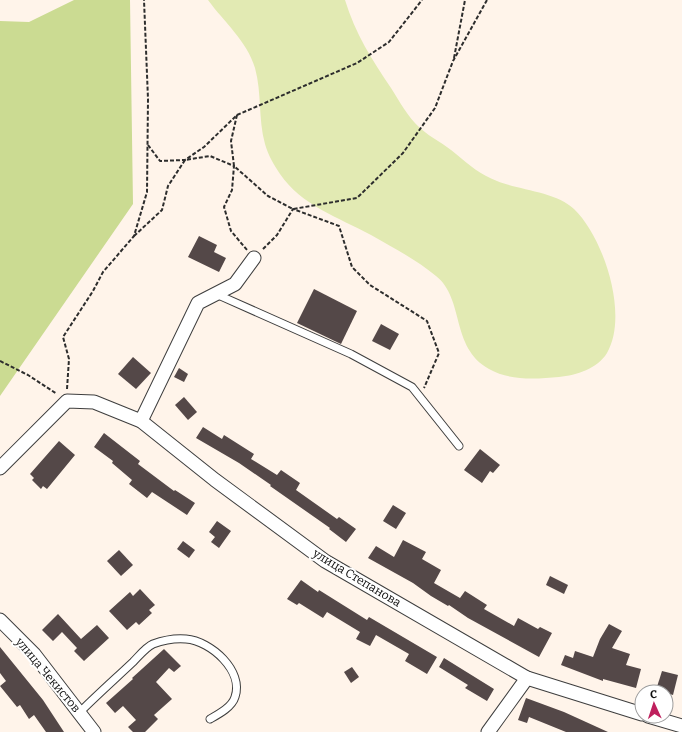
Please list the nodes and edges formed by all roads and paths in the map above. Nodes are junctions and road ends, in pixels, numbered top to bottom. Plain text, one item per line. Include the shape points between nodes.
1 (144, 0) edge
2 (422, 0) edge
3 (465, 0) edge
4 (487, 0) edge
5 (453, 61) junction
6 (237, 115) junction
7 (148, 145) junction
8 (185, 160) junction
9 (234, 166) junction
10 (293, 209) junction
11 (134, 236) junction
12 (254, 258) junction
13 (216, 294) junction
14 (0, 361) edge
15 (420, 398) junction
16 (67, 401) junction
17 (141, 421) junction
18 (459, 446) dead end
19 (0, 468) edge
20 (0, 620) edge
21 (527, 678) junction
22 (634, 711) edge
23 (80, 712) junction
24 (210, 719) dead end
25 (94, 732) edge
26 (488, 732) edge

1 - 7 path
2 - 6 path via 389,42 357,63
3 - 5 path
4 - 5 path
5 - 10 path via 435,108 404,153 357,198
6 - 8 path via 204,147
6 - 9 path via 231,141
7 - 8 path via 160,161
7 - 11 path via 147,192
8 - 9 path via 210,156
8 - 11 path via 168,186 162,210
9 - 10 path via 268,196
9 - 12 path via 232,190 224,207 231,231
10 - 12 path via 278,235
10 - 15 path via 339,226 352,266 370,285 427,321 439,353
11 - 16 path via 103,272 63,337 69,359
12 - 13 street via 235,284
13 - 15 lane via 351,354 412,387
13 - 17 street via 198,303
14 - 16 path via 28,375
15 - 18 lane
16 - 17 street, улица Степанова via 94,402
16 - 19 street
17 - 21 street, улица Степанова via 215,480 325,561
20 - 23 street, улица Чекистов via 34,654
21 - 22 street, улица Степанова
21 - 26 street
23 - 24 lane via 151,645 169,639 187,639 206,646 233,670 237,685 235,698 229,706
23 - 25 street, улица Чекистов

